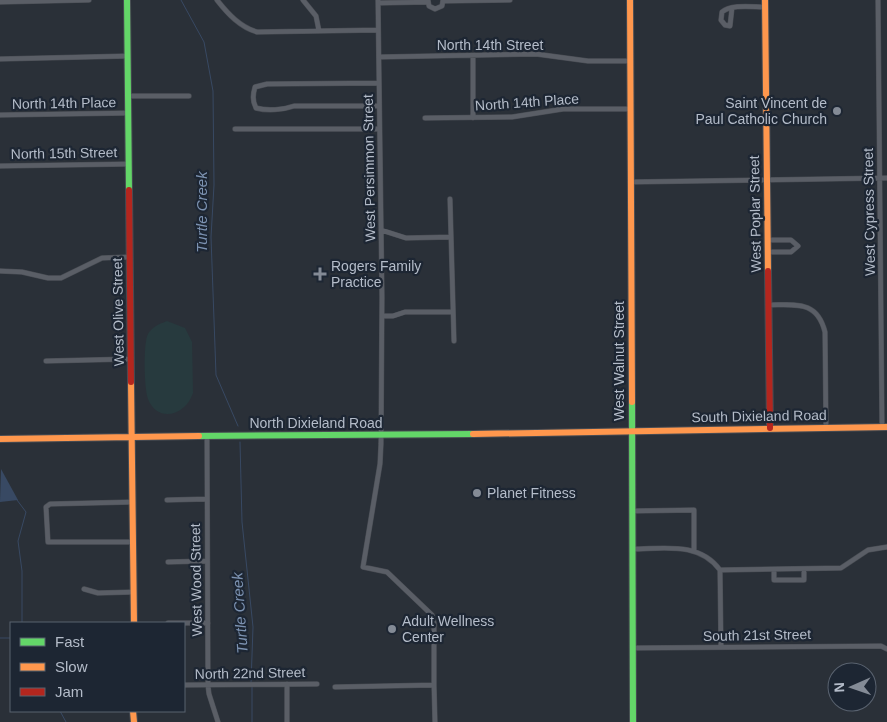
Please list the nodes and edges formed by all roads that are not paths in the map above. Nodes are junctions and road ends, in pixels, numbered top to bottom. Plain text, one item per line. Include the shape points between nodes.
1 (89, 0) edge
2 (127, 0) edge
3 (217, 0) edge
4 (303, 0) edge
5 (510, 0) edge
6 (630, 0) edge
7 (878, 0) edge
8 (378, 1) edge
9 (428, 1) edge
10 (443, 1) edge
11 (0, 2) edge
12 (764, 4) edge
13 (732, 8) dead end
14 (378, 30) junction
15 (319, 31) junction
16 (128, 56) junction
17 (473, 56) junction
18 (380, 57) junction
19 (0, 58) edge
20 (630, 62) junction
21 (379, 83) junction
22 (128, 96) junction
23 (189, 96) dead end
24 (379, 106) junction
25 (630, 109) junction
26 (128, 113) junction
27 (0, 115) edge
28 (425, 118) dead end
29 (473, 118) junction
30 (235, 129) dead end
31 (378, 130) junction
32 (129, 164) junction
33 (0, 166) edge
34 (884, 178) edge
35 (767, 180) junction
36 (630, 182) junction
37 (450, 199) dead end
38 (381, 230) junction
39 (451, 237) junction
40 (768, 240) junction
41 (768, 252) junction
42 (129, 257) junction
43 (0, 271) edge
44 (768, 305) junction
45 (453, 312) junction
46 (382, 316) junction
47 (454, 341) dead end
48 (131, 359) junction
49 (46, 361) dead end
50 (885, 425) edge
51 (826, 427) junction
52 (770, 428) junction
53 (632, 432) junction
54 (132, 436) junction
55 (208, 436) junction
56 (380, 436) junction
57 (0, 439) edge
58 (206, 499) junction
59 (167, 500) dead end
60 (133, 502) junction
61 (632, 511) junction
62 (132, 542) junction
63 (887, 547) edge
64 (632, 549) junction
65 (694, 550) junction
66 (207, 561) junction
67 (168, 562) dead end
68 (720, 570) junction
69 (774, 570) junction
70 (804, 570) junction
71 (84, 588) dead end
72 (134, 592) junction
73 (134, 622) edge
74 (185, 623) edge
75 (208, 623) junction
76 (721, 647) junction
77 (633, 648) junction
78 (887, 649) edge
79 (287, 684) junction
80 (316, 684) dead end
81 (185, 685) edge
82 (434, 685) junction
83 (208, 686) junction
84 (335, 687) dead end
85 (218, 722) edge
86 (287, 722) edge
87 (435, 722) edge
88 (633, 722) edge

1 - 11 street
2 - 16 main road, West Olive Street
3 - 15 street via 232,17 256,32
4 - 15 street via 316,16
5 - 10 street
6 - 20 main road, West Walnut Street
7 - 34 street, West Cypress Street via 877,61
8 - 9 street
8 - 14 street, West Persimmon Street
9 - 10 street via 436,10
12 - 13 street
12 - 35 main road, West Poplar Street
14 - 15 street
14 - 18 street, West Persimmon Street
16 - 19 street
16 - 22 main road, West Olive Street
17 - 18 street, North 14th Street
17 - 20 street, North 14th Street via 536,54 588,61
17 - 29 street
18 - 21 street, West Persimmon Street
20 - 25 main road, West Walnut Street
21 - 24 street, West Persimmon Street
21 - 24 street via 267,84 255,87 253,94 253,103 262,110 294,106
22 - 23 street, North 14th Place
22 - 26 main road, West Olive Street
24 - 31 street, West Persimmon Street
25 - 29 street, North 14th Place via 563,109 512,117
25 - 36 main road, West Walnut Street
26 - 27 street, North 14th Place
26 - 32 main road, West Olive Street
28 - 29 street, North 14th Place
30 - 31 street
31 - 38 street, West Persimmon Street
32 - 33 street, North 15th Street
32 - 42 main road, West Olive Street
34 - 35 street
34 - 50 street, West Cypress Street
35 - 36 street
35 - 40 main road, West Poplar Street
36 - 53 main road, West Walnut Street
37 - 39 street
38 - 39 street via 406,238
38 - 46 street, West Persimmon Street
39 - 45 street
40 - 41 main road, West Poplar Street
40 - 41 street via 791,240 798,246 791,252
41 - 44 main road, West Poplar Street
42 - 43 street via 102,258 61,278
42 - 48 main road, West Olive Street
44 - 51 street via 800,305 811,308 820,318 825,332
44 - 52 main road, West Poplar Street
45 - 46 street via 405,312
45 - 47 street
46 - 56 street, West Persimmon Street
48 - 49 street
48 - 54 main road, West Olive Street
50 - 51 main road, South Dixieland Road
51 - 52 main road, South Dixieland Road
52 - 53 main road, South Dixieland Road
53 - 56 main road, North Dixieland Road
53 - 61 main road, West Walnut Street
54 - 55 main road, North Dixieland Road
54 - 57 main road, North Dixieland Road
54 - 60 main road, West Olive Street
55 - 56 main road, North Dixieland Road
55 - 58 street, West Wood Street
56 - 82 street, West Persimmon Street via 380,464 363,567 387,572 432,615
58 - 59 street
58 - 66 street, West Wood Street
60 - 62 main road, West Olive Street
60 - 62 street via 50,504 46,507 46,541
61 - 64 main road, West Walnut Street
61 - 65 street via 694,510
62 - 72 main road, West Olive Street
63 - 70 street via 868,550 841,568
64 - 65 street
64 - 77 main road, West Walnut Street
65 - 68 street
66 - 67 street
66 - 75 street, West Wood Street
68 - 69 street
68 - 76 street
69 - 70 street
69 - 70 street via 774,580 804,580
71 - 72 street via 98,593
72 - 73 main road, West Olive Street
74 - 75 street
75 - 83 street, West Wood Street
76 - 77 street, South 21st Street
76 - 78 street, South 21st Street via 881,646
77 - 88 main road, West Walnut Street
79 - 80 street, North 22nd Street
79 - 83 street, North 22nd Street
79 - 86 street
81 - 83 street, North 22nd Street
82 - 84 street
82 - 87 street
83 - 85 street, West Wood Street

